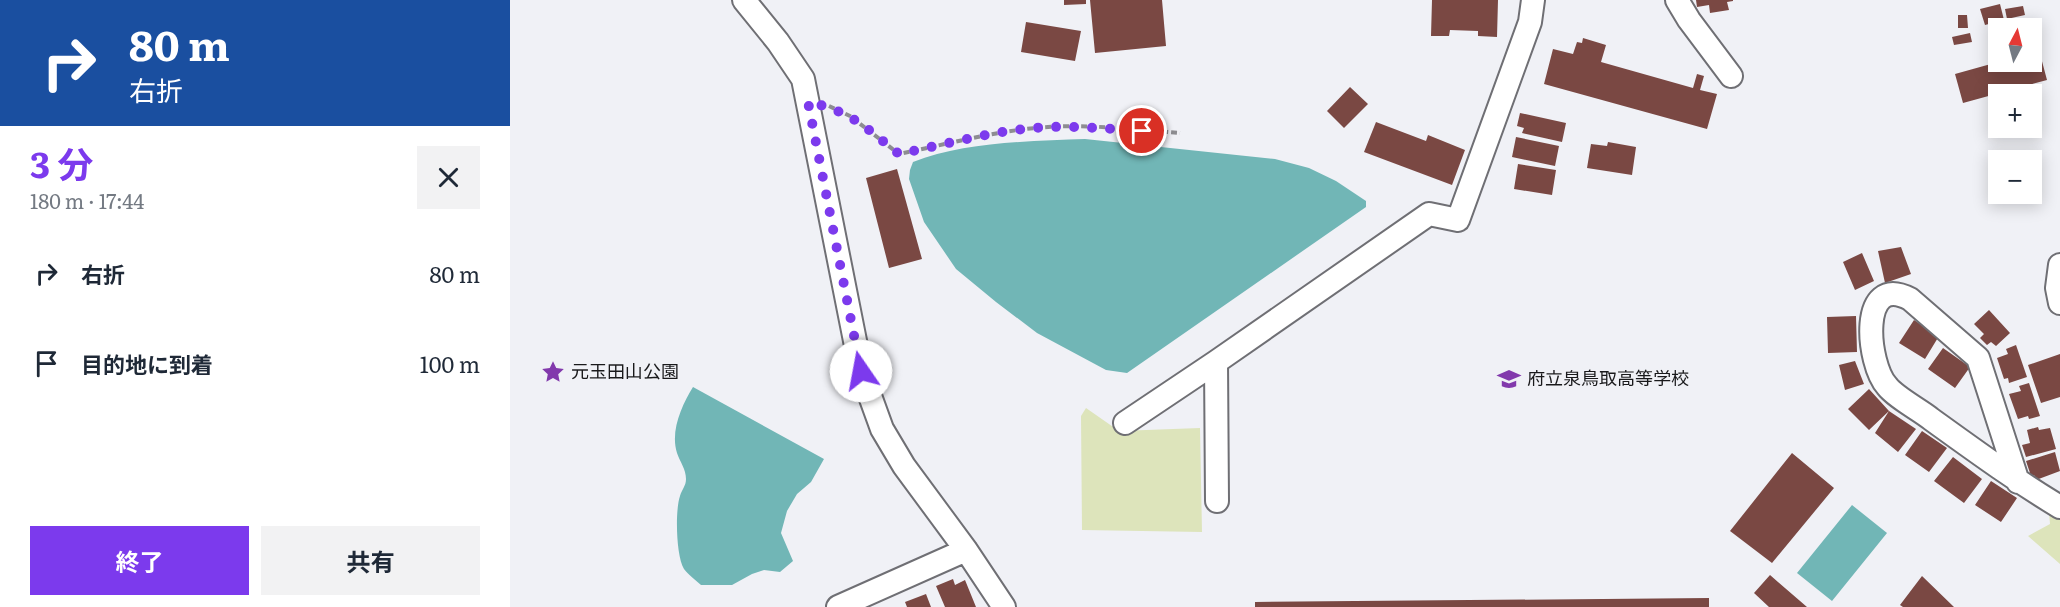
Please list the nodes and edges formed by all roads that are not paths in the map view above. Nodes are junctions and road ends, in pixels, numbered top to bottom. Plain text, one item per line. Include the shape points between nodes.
1 (744, 0) edge
2 (1533, 0) edge
3 (1677, 0) edge
4 (1731, 76) dead end
5 (2060, 265) edge
6 (2060, 303) edge
7 (1216, 362) junction
8 (1125, 423) dead end
9 (2018, 482) junction
10 (1217, 501) dead end
11 (2060, 507) edge
12 (966, 550) junction
13 (838, 607) edge
14 (1004, 607) edge

1 - 12 street via 803,79 861,371 882,429 904,466
2 - 7 street via 1530,22 1458,220 1429,214
3 - 4 street
5 - 6 street
7 - 8 street
7 - 10 street
9 - 9 street via 1887,386 1872,356 1873,311 1881,299 1896,294 1910,299 1978,358
9 - 11 street
12 - 13 street
12 - 14 street

